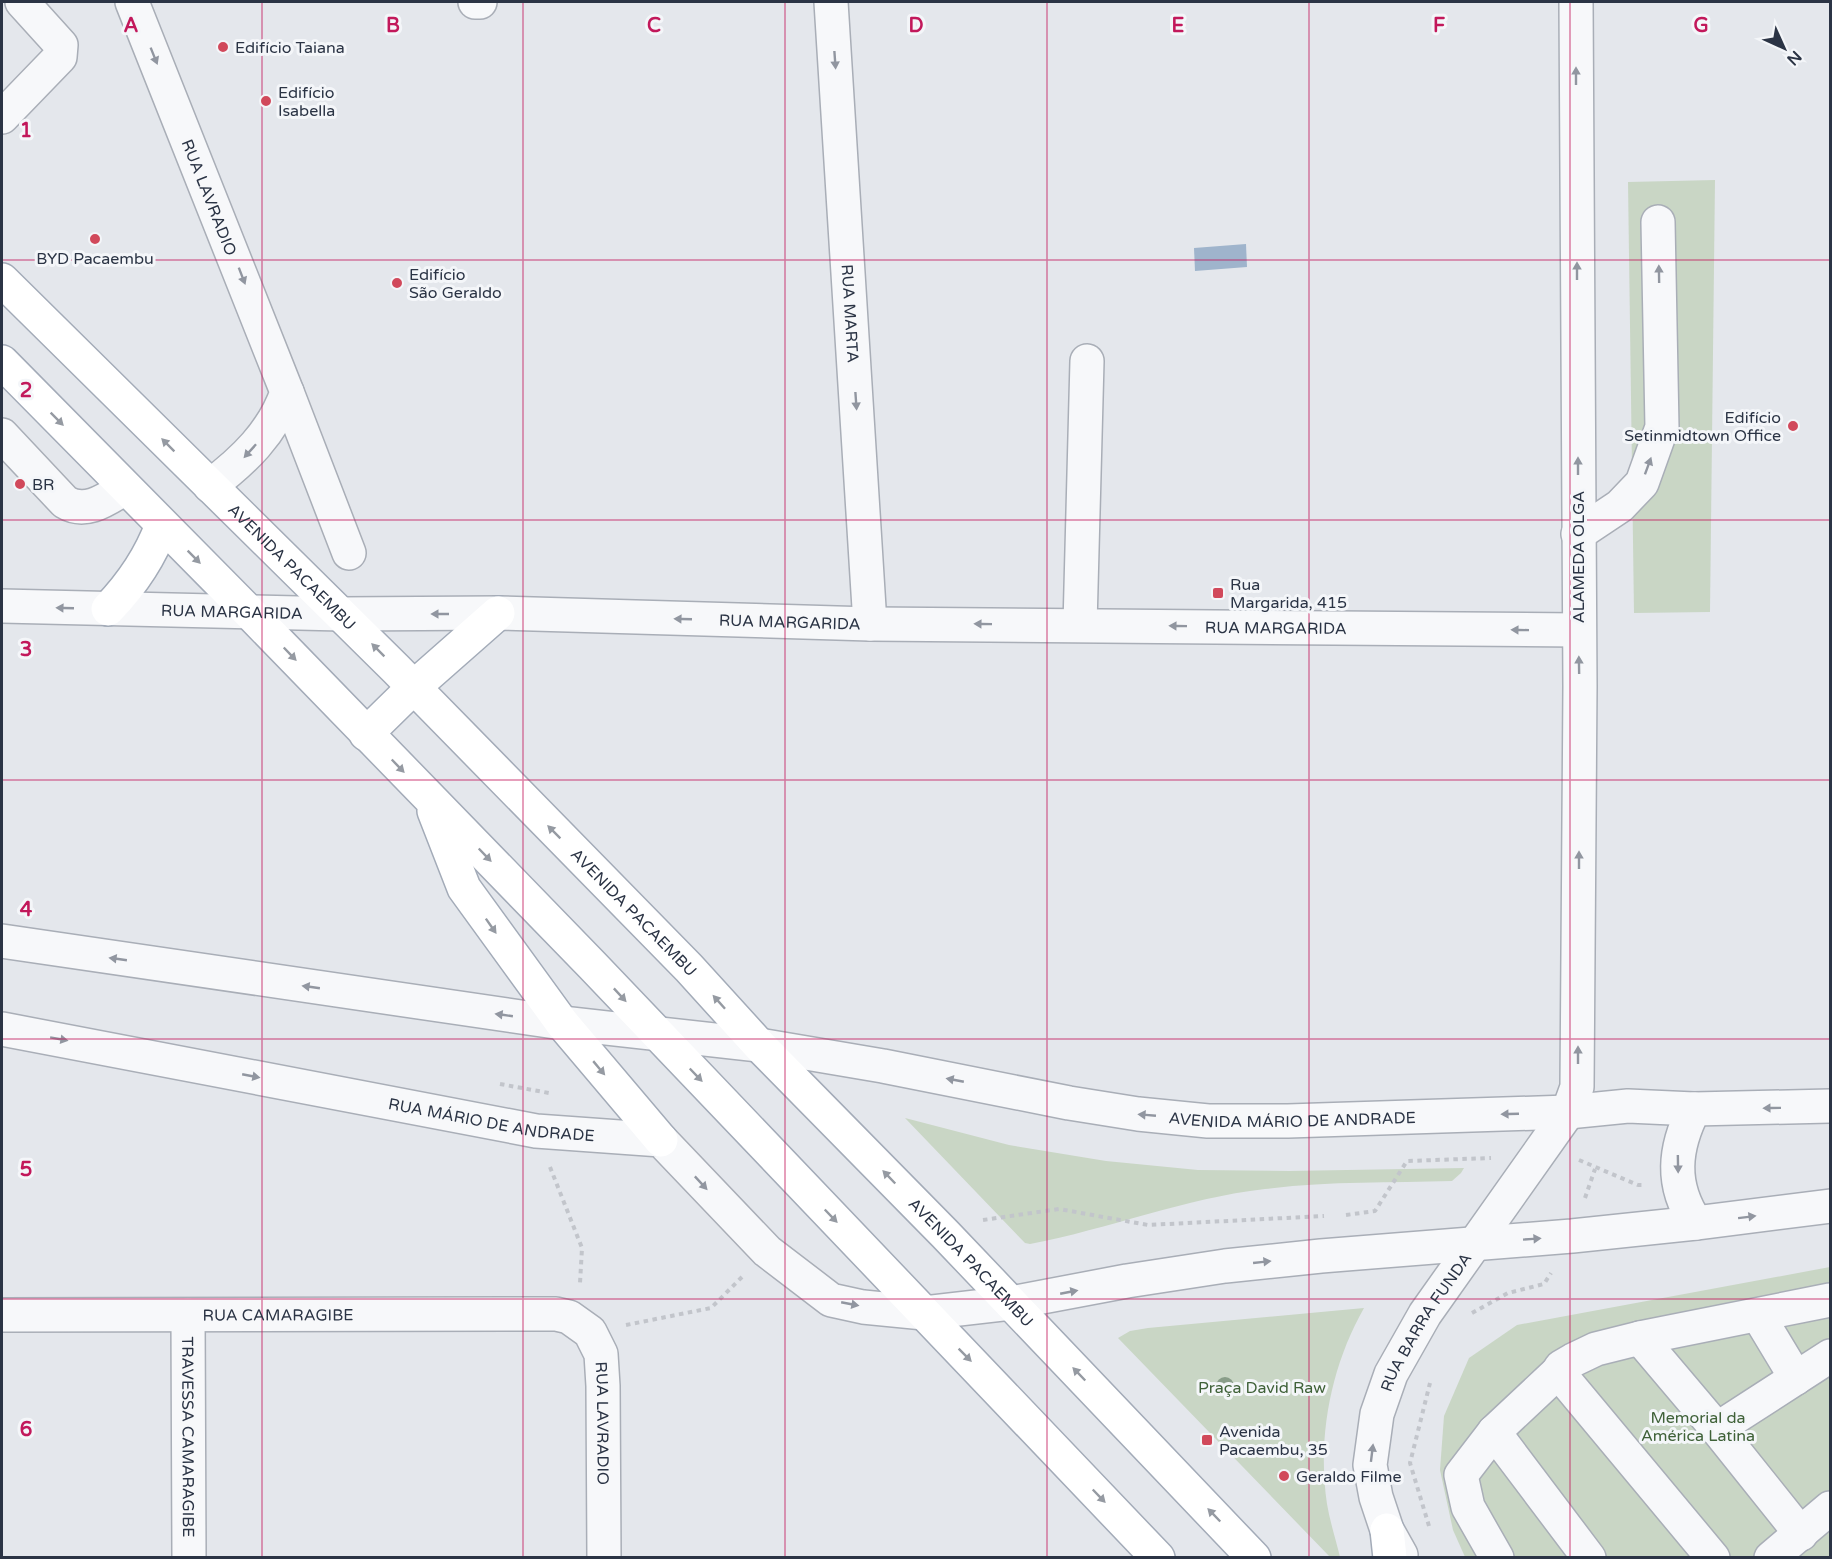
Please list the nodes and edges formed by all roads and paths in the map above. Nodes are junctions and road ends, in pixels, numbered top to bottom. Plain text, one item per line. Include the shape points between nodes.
1 (22, 2) edge
2 (132, 2) edge
3 (475, 2) edge
4 (480, 2) edge
5 (831, 2) edge
6 (1576, 2) edge
7 (2, 117) edge
8 (1658, 222) dead end
9 (2, 280) edge
10 (1087, 361) dead end
11 (2, 363) edge
12 (287, 392) junction
13 (2, 435) edge
14 (210, 486) junction
15 (125, 488) junction
16 (162, 525) junction
17 (1578, 534) junction
18 (349, 553) dead end
19 (2, 606) edge
20 (108, 609) junction
21 (249, 612) junction
22 (498, 613) junction
23 (342, 614) junction
24 (870, 624) junction
25 (1080, 625) junction
26 (1579, 630) junction
27 (414, 687) junction
28 (366, 734) junction
29 (429, 798) junction
30 (2, 941) edge
31 (562, 1023) junction
32 (2, 1029) edge
33 (656, 1033) junction
34 (759, 1045) junction
35 (1830, 1106) edge
36 (1694, 1109) junction
37 (1568, 1112) junction
38 (536, 1131) junction
39 (661, 1140) junction
40 (1536, 1158) junction
41 (1595, 1169) dead end
42 (1830, 1206) edge
43 (1343, 1215) dead end
44 (1332, 1216) dead end
45 (1696, 1223) junction
46 (945, 1234) junction
47 (1572, 1236) junction
48 (1474, 1243) junction
49 (582, 1248) dead end
50 (767, 1251) junction
51 (1830, 1300) edge
52 (1011, 1303) junction
53 (924, 1313) junction
54 (2, 1315) edge
55 (188, 1315) junction
56 (1758, 1315) junction
57 (1466, 1323) dead end
58 (590, 1332) junction
59 (1640, 1338) junction
60 (1830, 1356) edge
61 (1433, 1372) dead end
62 (1558, 1372) junction
63 (1796, 1378) junction
64 (1717, 1429) junction
65 (1494, 1432) junction
66 (1830, 1508) edge
67 (1431, 1531) dead end
68 (1801, 1534) junction
69 (1393, 1548) edge
70 (189, 1557) edge
71 (604, 1557) edge
72 (1158, 1557) edge
73 (1254, 1557) edge
74 (1497, 1557) edge
75 (1589, 1557) edge
76 (1713, 1557) edge
77 (1771, 1557) edge

1 - 7 street via 61,45 60,57
2 -> 12 street, RUA LAVRADIO
3 - 4 street
5 -> 24 street, RUA MARTA
17 -> 6 street, ALAMEDA OLGA
17 -> 8 street via 1620,506 1642,483 1662,427
14 -> 9 main road, AVENIDA PACAEMBU
10 - 25 street
11 -> 15 main road
12 -> 14 street via 266,434 237,466
12 - 18 street, RUA LAVRADIO
13 - 15 street via 73,507 104,500
14 - 23 main road, AVENIDA PACAEMBU
15 - 16 main road
16 - 20 main road via 140,572
16 -> 21 main road
17 - 26 street, ALAMEDA OLGA
20 -> 19 street, RUA MARGARIDA
20 - 21 street, RUA MARGARIDA
21 - 23 street, RUA MARGARIDA
21 -> 28 main road
22 -> 23 street, RUA MARGARIDA
24 -> 22 street, RUA MARGARIDA
22 - 27 main road
27 -> 23 main road, AVENIDA PACAEMBU
25 -> 24 street, RUA MARGARIDA
26 -> 25 street, RUA MARGARIDA
37 -> 26 street, ALAMEDA OLGA via 1578,1076
27 - 28 main road
34 -> 27 main road, AVENIDA PACAEMBU via 689,968
28 -> 29 main road
29 -> 31 main road via 464,888
29 -> 33 main road
31 -> 30 street
31 - 33 street
31 -> 39 main road
32 -> 38 street, RUA MÁRIO DE ANDRADE
33 - 34 street, AVENIDA MÁRIO DE ANDRADE
33 -> 53 main road
37 -> 34 street, AVENIDA MÁRIO DE ANDRADE via 1208,1121 1081,1105
46 -> 34 main road, AVENIDA PACAEMBU
35 -> 36 street, AVENIDA MÁRIO DE ANDRADE
36 - 37 street, AVENIDA MÁRIO DE ANDRADE via 1628,1106
36 -> 45 street via 1678,1152 1678,1185
37 - 40 street, RUA BARRA FUNDA
38 - 39 street, RUA MÁRIO DE ANDRADE
38 - 49 path
39 -> 50 street
40 - 41 path via 1576,1159
40 - 43 path via 1407,1161 1375,1211
40 - 48 street, RUA BARRA FUNDA
45 -> 42 street
44 - 46 path via 1148,1225 1059,1209 983,1220
45 - 47 street
46 - 52 main road, AVENIDA PACAEMBU
48 -> 47 street
47 - 57 path via 1545,1284 1508,1293 1472,1313
52 -> 48 street via 1225,1266
69 -> 48 street, RUA BARRA FUNDA via 1370,1465 1377,1414 1391,1374 1412,1336
50 -> 53 street via 831,1300
50 - 58 path via 711,1308
51 - 56 street
52 - 53 street
73 -> 52 main road, AVENIDA PACAEMBU
53 -> 72 main road
54 - 55 street, RUA CAMARAGIBE
55 - 58 street, RUA CAMARAGIBE via 556,1314 569,1317
55 - 70 street, TRAVESSA CAMARAGIBE
56 - 59 street
56 - 63 street
58 - 71 street, RUA LAVRADIO via 601,1354 603,1386
59 - 62 street via 1596,1349
59 - 64 street
60 - 63 street
61 - 67 path via 1410,1463
62 - 65 street
62 - 76 street
63 - 64 street
64 - 68 street
65 - 74 street via 1461,1475 1468,1507
65 - 75 street
66 - 68 street
68 - 77 street

